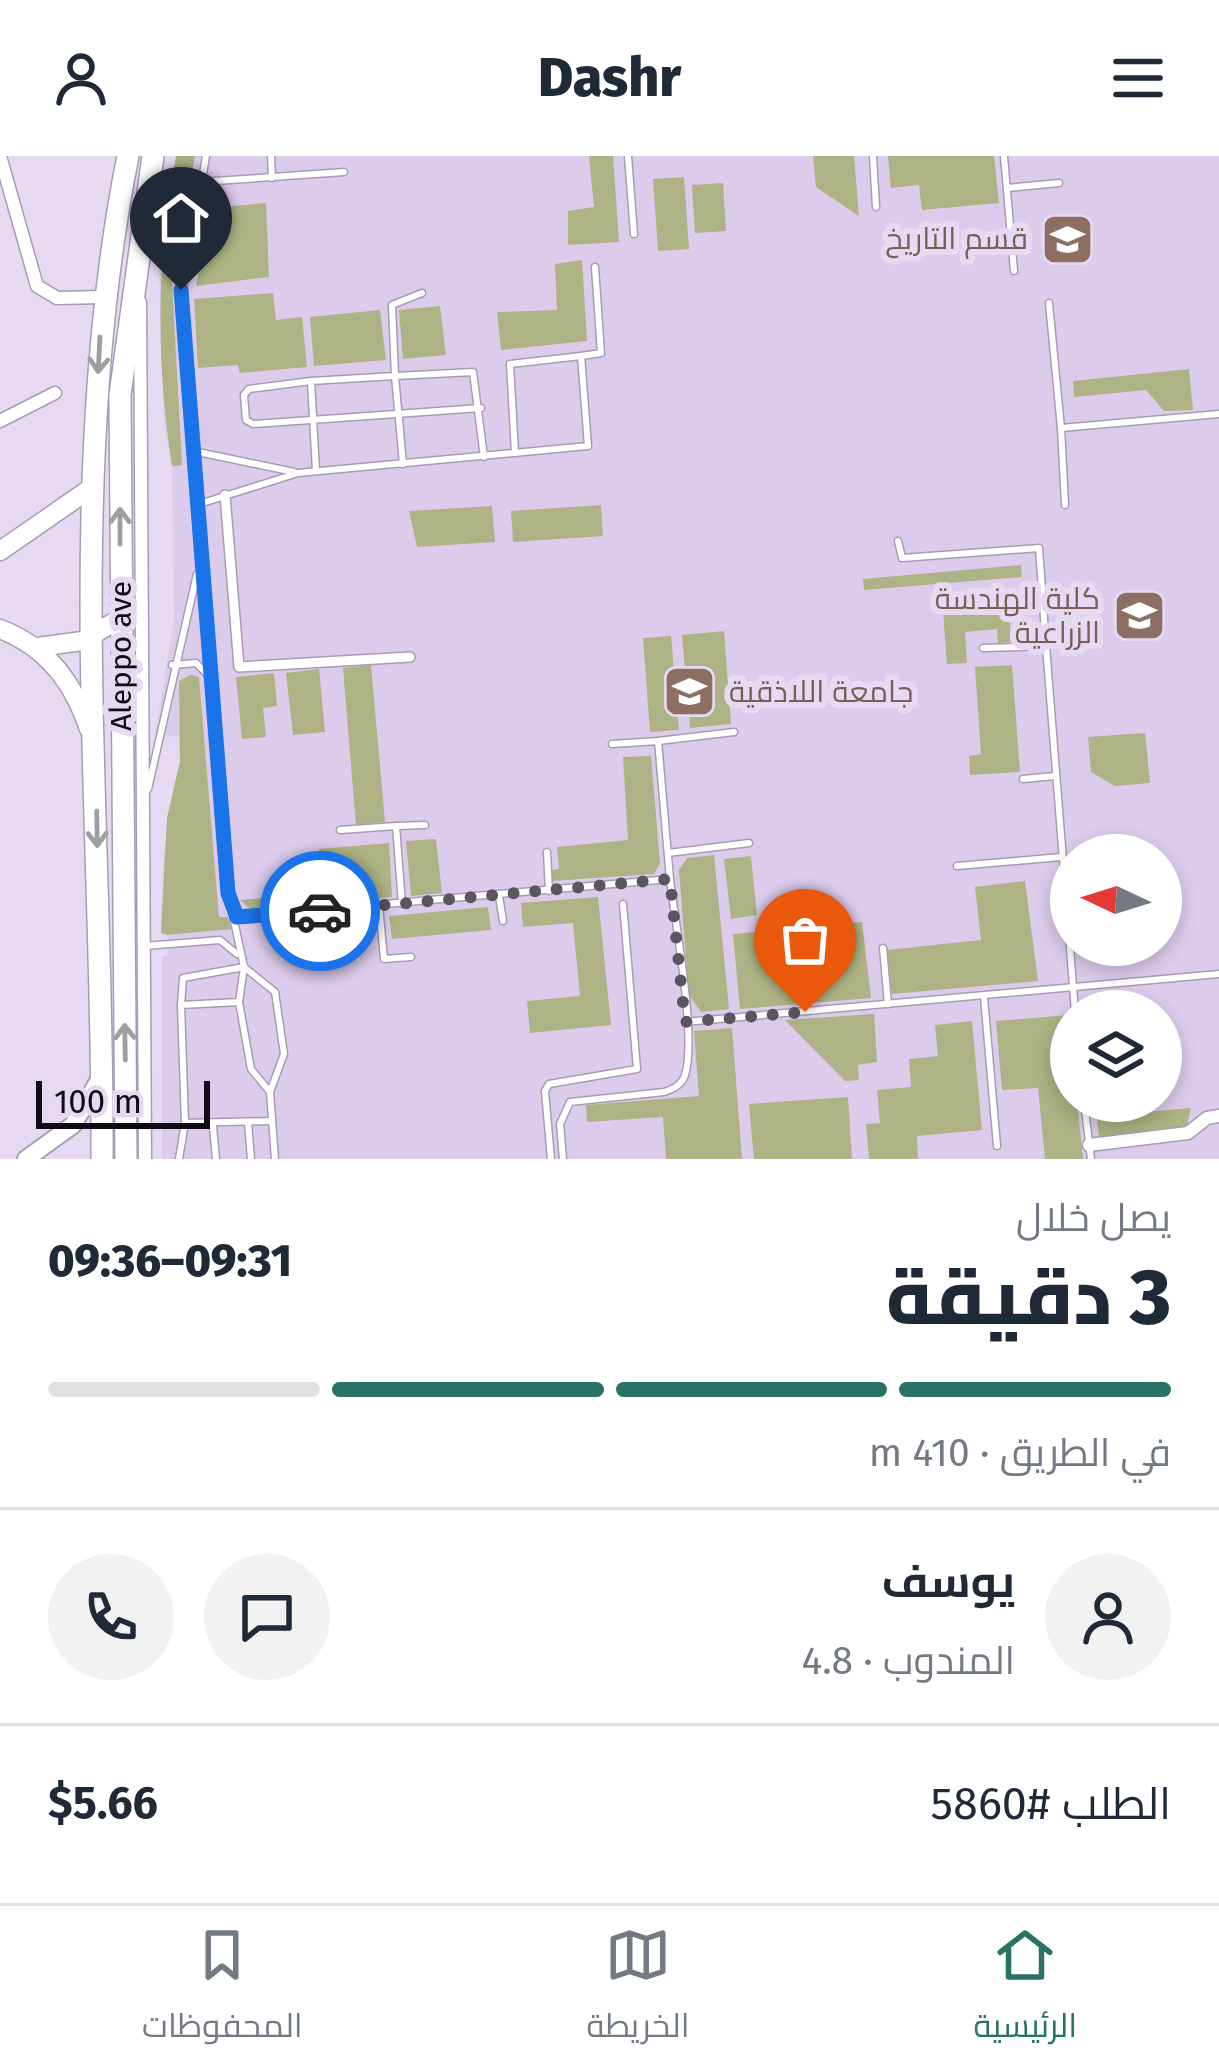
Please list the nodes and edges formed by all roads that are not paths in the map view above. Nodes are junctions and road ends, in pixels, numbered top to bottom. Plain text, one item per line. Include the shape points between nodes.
1 (0, 156) edge
2 (128, 156) edge
3 (153, 156) edge
4 (206, 156) edge
5 (271, 156) edge
6 (628, 156) edge
7 (873, 156) edge
8 (1004, 156) edge
9 (344, 172) dead end
10 (272, 178) junction
11 (201, 182) junction
12 (1059, 183) dead end
13 (1007, 188) junction
14 (876, 207) dead end
15 (634, 234) dead end
16 (134, 266) junction
17 (595, 267) dead end
18 (1014, 271) dead end
19 (422, 293) dead end
20 (104, 297) junction
21 (1049, 303) dead end
22 (581, 356) junction
23 (395, 376) junction
24 (311, 382) junction
25 (56, 393) dead end
26 (481, 408) junction
27 (398, 414) junction
28 (1219, 415) edge
29 (312, 420) junction
30 (0, 421) edge
31 (1061, 428) junction
32 (193, 451) junction
33 (515, 453) junction
34 (484, 457) junction
35 (403, 464) junction
36 (316, 471) junction
37 (298, 473) junction
38 (94, 486) junction
39 (225, 495) junction
40 (196, 505) junction
41 (1065, 505) dead end
42 (898, 542) dead end
43 (0, 551) edge
44 (199, 566) junction
45 (121, 617) junction
46 (0, 629) edge
47 (95, 635) junction
48 (1046, 646) junction
49 (38, 647) junction
50 (983, 648) dead end
51 (410, 657) dead end
52 (172, 665) junction
53 (209, 676) junction
54 (734, 732) dead end
55 (658, 741) junction
56 (612, 744) dead end
57 (95, 752) junction
58 (1055, 776) junction
59 (1023, 779) dead end
60 (146, 798) junction
61 (424, 825) dead end
62 (396, 826) junction
63 (340, 830) dead end
64 (1059, 834) edge
65 (748, 843) dead end
66 (547, 852) dead end
67 (668, 853) junction
68 (1050, 858) edge
69 (957, 866) dead end
70 (670, 879) junction
71 (549, 891) junction
72 (499, 896) junction
73 (402, 904) junction
74 (623, 904) dead end
75 (380, 905) junction
76 (237, 917) junction
77 (502, 921) dead end
78 (146, 946) junction
79 (883, 948) dead end
80 (237, 954) junction
81 (411, 958) dead end
82 (1070, 966) edge
83 (244, 967) junction
84 (1219, 974) edge
85 (1072, 990) joint
86 (1050, 992) edge
87 (985, 997) junction
88 (239, 1002) junction
89 (181, 1005) junction
90 (889, 1005) junction
91 (685, 1022) junction
92 (102, 1073) junction
93 (270, 1092) junction
94 (1219, 1116) edge
95 (272, 1121) junction
96 (1086, 1122) edge
97 (185, 1123) junction
98 (248, 1124) junction
99 (213, 1126) junction
100 (997, 1146) dead end
101 (1090, 1152) edge
102 (26, 1159) edge
103 (102, 1159) edge
104 (126, 1159) edge
105 (145, 1159) edge
106 (179, 1159) edge
107 (216, 1159) edge
108 (251, 1159) edge
109 (275, 1159) edge
110 (551, 1159) edge
111 (563, 1159) edge

1 - 20 street via 37,286 57,298
2 - 20 main road, Aleppo ave
3 - 16 main road, Aleppo ave
4 - 11 lane
5 - 10 lane
6 - 15 lane
7 - 14 lane
8 - 13 lane
9 - 10 lane
10 - 11 lane
11 - 32 lane via 180,308
12 - 13 lane
13 - 18 lane
45 -> 16 main road, Aleppo ave via 120,395
16 - 60 street via 142,321
17 - 22 lane via 601,353
19 - 23 lane via 392,305
20 -> 38 main road, Aleppo ave
21 - 31 lane
22 - 33 lane via 510,364
22 - 33 lane via 588,446
23 - 24 lane
23 - 26 lane via 473,372
23 - 27 lane
24 - 29 lane
24 - 29 lane via 244,395 248,422
25 - 30 street
26 - 27 lane
26 - 34 lane
27 - 29 lane
27 - 35 lane
28 - 31 lane
29 - 36 lane
31 - 41 lane
32 - 37 lane
32 - 40 lane
33 - 34 lane
34 - 35 lane
35 - 36 lane
36 - 37 lane
37 - 39 lane
38 - 43 main road
38 - 47 main road, Aleppo ave
39 - 40 lane
39 - 51 street via 239,667
40 - 44 lane
42 - 48 lane via 902,558 1039,548
44 - 52 lane
44 - 53 lane
45 - 47 main road
104 -> 45 main road, Aleppo ave
46 - 49 main road
47 - 49 main road
47 - 57 main road, Aleppo ave
48 - 50 lane
48 - 58 lane
49 - 57 main road via 79,703
52 - 53 lane via 196,663
52 - 60 lane
53 - 76 lane via 228,893
54 - 55 lane
55 - 56 lane
55 - 67 lane
57 -> 92 main road, Aleppo ave
58 - 59 lane
58 - 64 lane
60 - 78 street
61 - 62 lane
62 - 63 lane
62 - 73 lane
65 - 67 lane
66 - 71 lane
67 - 70 lane
68 - 69 lane
70 - 71 lane
70 - 91 lane
71 - 72 lane
72 - 73 lane
72 - 77 lane
73 - 75 lane
74 - 110 lane via 637,1069 549,1084
75 - 76 lane
75 - 81 lane via 384,959
76 - 80 lane
78 - 80 lane via 220,940
78 - 105 street
79 - 90 lane
80 - 83 lane
82 - 85 lane
83 - 88 lane
83 - 89 lane via 183,978
83 - 93 lane via 278,997 284,1054
84 - 85 lane
86 - 87 lane
87 - 90 lane
87 - 100 lane
88 - 89 lane
88 - 93 lane via 251,1069
89 - 97 lane
90 - 91 lane
91 - 111 lane via 685,1075 677,1087 570,1102 560,1124
92 - 102 street via 73,1125
92 - 103 main road, Aleppo ave
93 - 95 lane
94 - 101 street via 1188,1133
95 - 98 lane
95 - 109 lane
96 - 101 lane
97 - 99 lane
97 - 106 lane
98 - 99 lane
98 - 108 lane
99 - 107 lane

